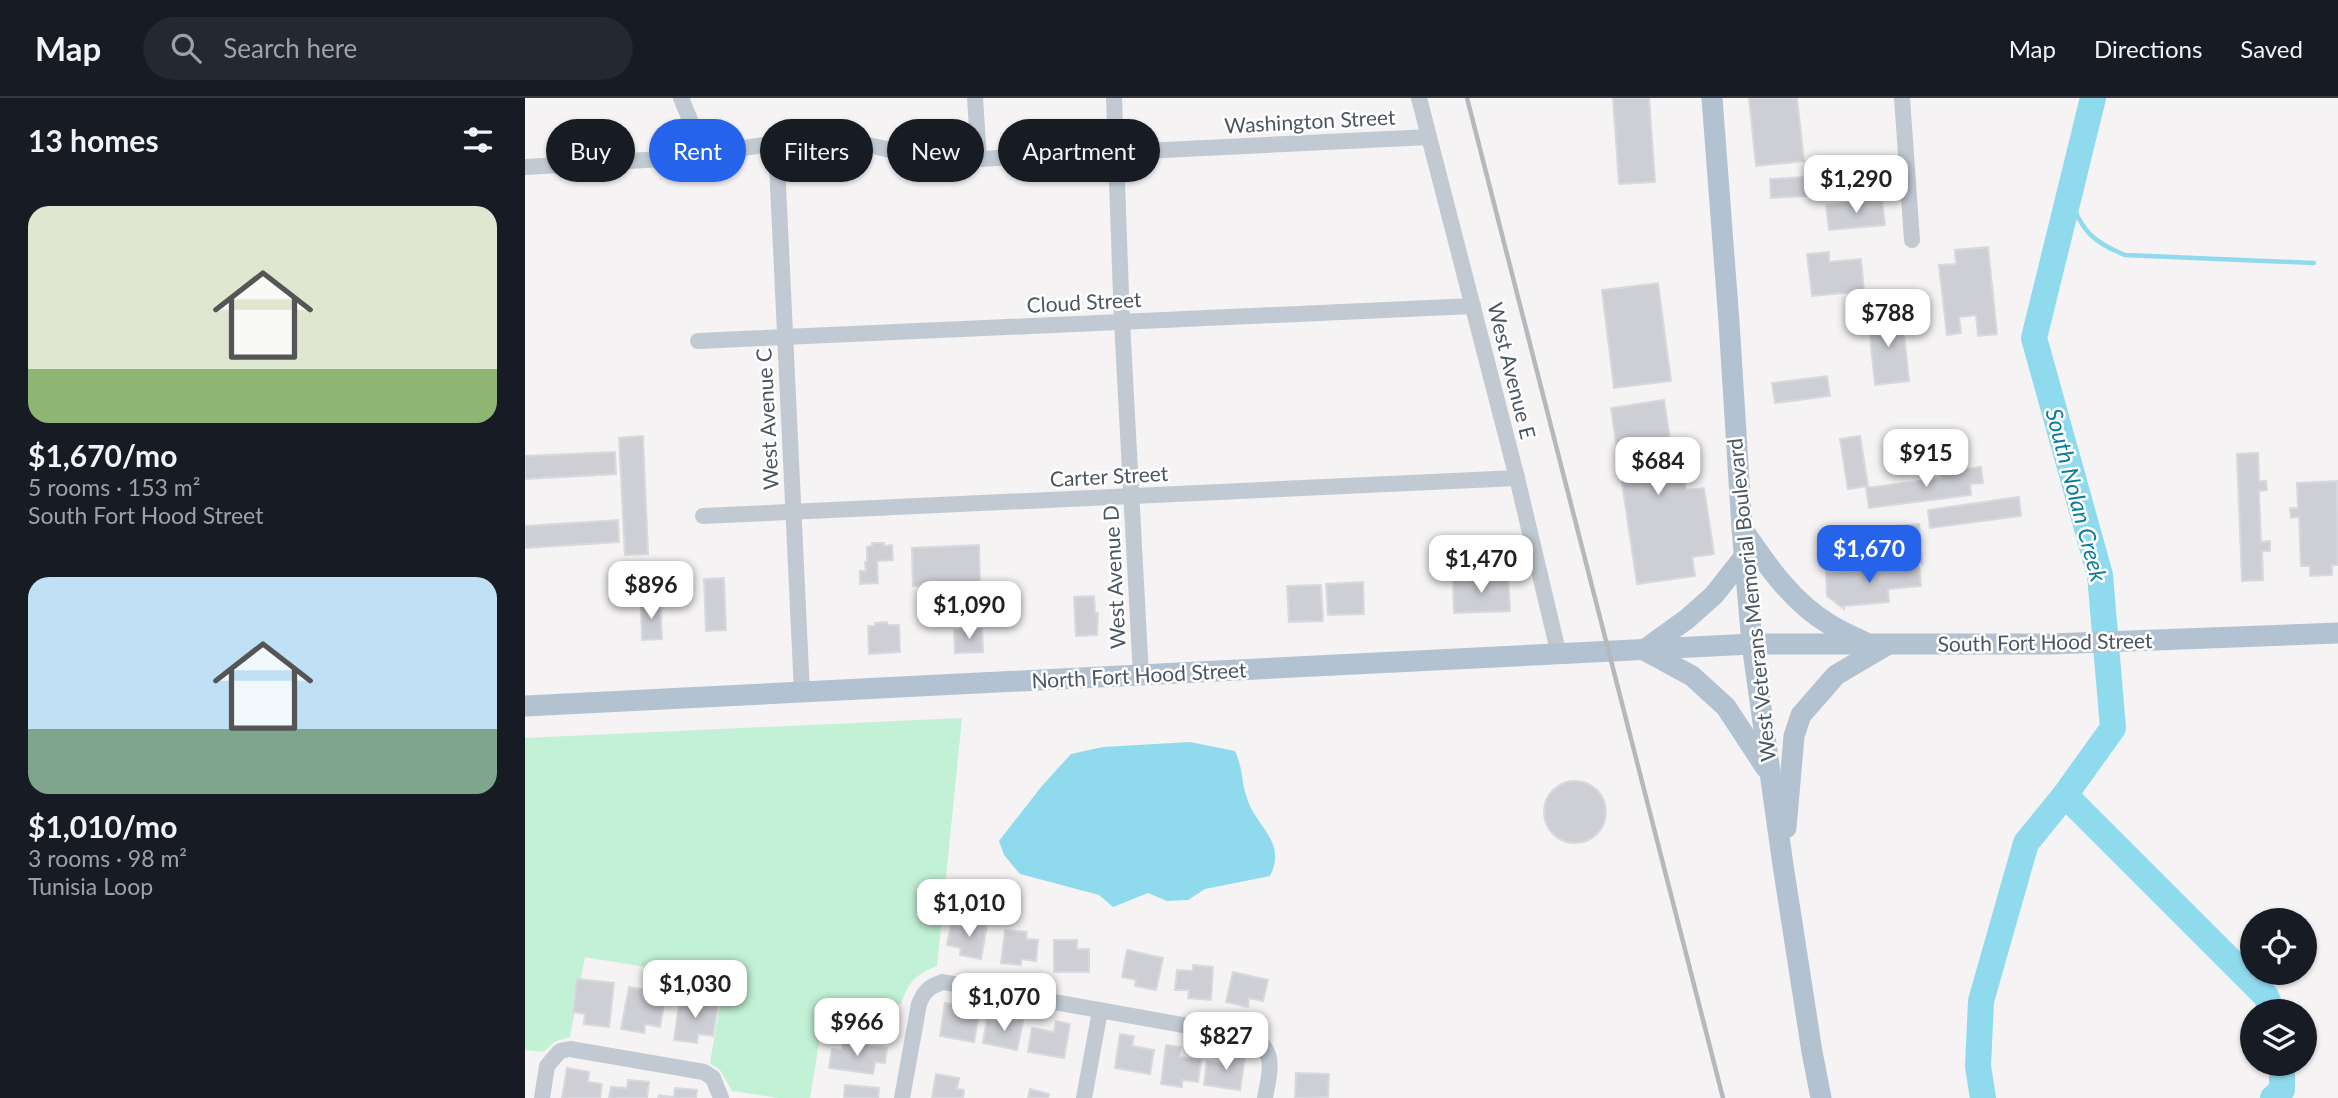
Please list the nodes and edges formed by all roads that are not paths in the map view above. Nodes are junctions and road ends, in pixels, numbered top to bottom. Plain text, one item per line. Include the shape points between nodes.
1 (681, 98) edge
2 (975, 98) edge
3 (1114, 98) edge
4 (1419, 98) edge
5 (1712, 98) edge
6 (1902, 98) edge
7 (690, 119) edge
8 (976, 119) edge
9 (1114, 119) edge
10 (1429, 137) junction
11 (1160, 150) edge
12 (649, 160) edge
13 (525, 167) edge
14 (778, 182) edge
15 (1116, 182) edge
16 (1912, 240) dead end
17 (1473, 306) junction
18 (1122, 322) junction
19 (785, 338) junction
20 (698, 341) dead end
21 (1517, 478) junction
22 (1132, 497) junction
23 (794, 512) junction
24 (703, 516) dead end
25 (1742, 528) junction
26 (1744, 557) junction
27 (2338, 633) edge
28 (1865, 643) junction
29 (1752, 644) junction
30 (1887, 645) junction
31 (1644, 650) junction
32 (1559, 655) junction
33 (1141, 676) junction
34 (802, 693) junction
35 (525, 706) edge
36 (1770, 775) junction
37 (1783, 865) junction
38 (1100, 1011) junction
39 (541, 1098) edge
40 (721, 1098) edge
41 (902, 1098) edge
42 (1084, 1098) edge
43 (1265, 1098) edge
44 (1821, 1098) edge

1 - 7 street
2 - 8 street
3 - 9 street, West Avenue D
4 - 10 street, West Avenue E
5 - 25 main road, West Veterans Memorial Boulevard
6 - 16 street
10 - 11 street, Washington Street
10 - 17 street, West Avenue E
12 - 13 street, Washington Street
14 - 19 street, West Avenue C
15 - 18 street, West Avenue D
17 - 18 street, Cloud Street
17 - 21 street, West Avenue E
18 - 19 street, Cloud Street
18 - 22 street, West Avenue D
19 - 20 street, Cloud Street
19 - 23 street, West Avenue C
21 - 22 street, Carter Street
21 - 32 street, West Avenue E
22 - 23 street, Carter Street
22 - 33 street, West Avenue D
23 - 24 street, Carter Street
23 - 34 street, West Avenue C
25 - 26 main road, West Veterans Memorial Boulevard
25 - 28 main road via 1799,601 1827,623
26 - 29 main road, West Veterans Memorial Boulevard
26 - 31 main road via 1714,595
27 - 30 main road, South Fort Hood Street
28 - 29 main road, South Fort Hood Street
28 - 30 main road, South Fort Hood Street
29 - 31 main road, North Fort Hood Street
29 - 36 main road, West Veterans Memorial Boulevard
30 - 37 main road via 1836,675 1801,715 1794,736
31 - 32 main road, North Fort Hood Street
31 - 36 main road via 1692,676 1726,707
32 - 33 main road, North Fort Hood Street
33 - 34 main road, North Fort Hood Street
34 - 35 main road, North Fort Hood Street
36 - 37 main road, West Veterans Memorial Boulevard
37 - 44 main road, West Veterans Memorial Boulevard
38 - 41 street via 943,982 932,985 919,1004
38 - 42 street
38 - 43 street via 1255,1038 1263,1043 1271,1064
39 - 40 street via 547,1066 560,1051 570,1049 704,1072 713,1078

